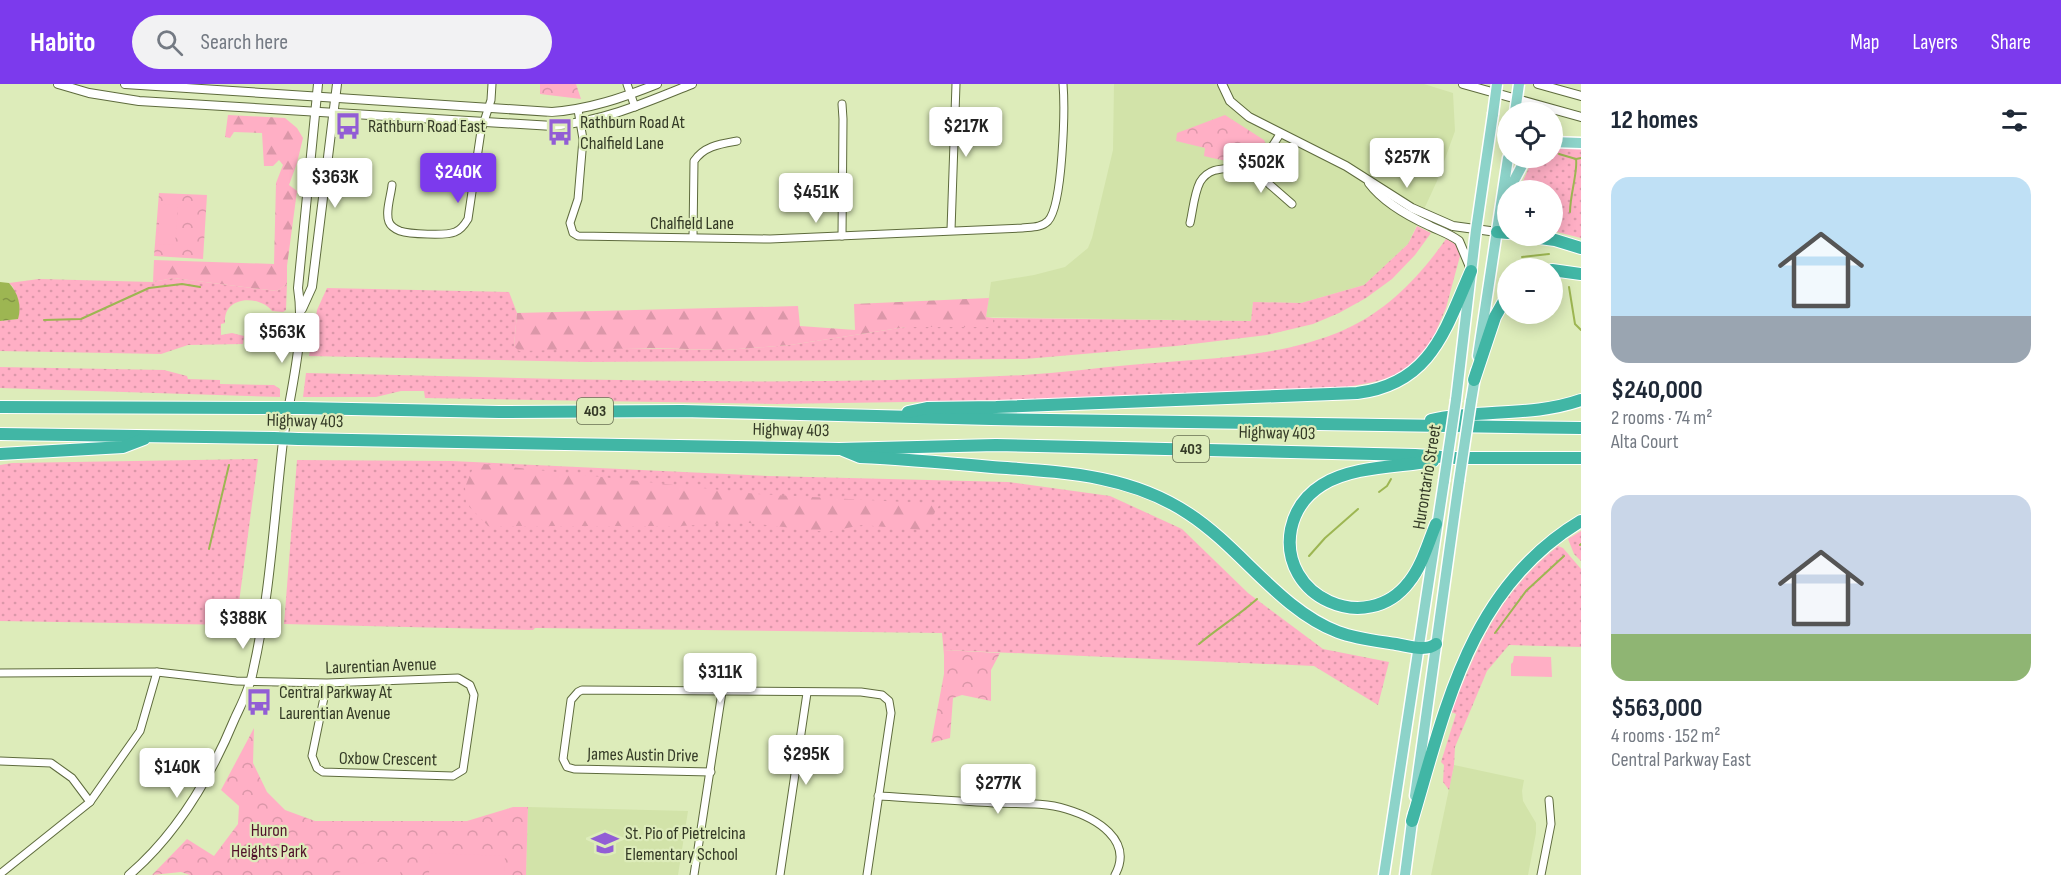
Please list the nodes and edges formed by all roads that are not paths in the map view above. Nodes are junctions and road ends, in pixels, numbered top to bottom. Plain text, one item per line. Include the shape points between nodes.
1 (58, 84) edge
2 (125, 84) edge
3 (318, 84) edge
4 (337, 84) edge
5 (492, 84) edge
6 (627, 84) edge
7 (657, 84) edge
8 (692, 84) edge
9 (956, 84) edge
10 (1062, 84) edge
11 (1222, 84) edge
12 (1463, 84) edge
13 (1497, 84) edge
14 (1519, 84) edge
15 (1541, 85) edge
16 (631, 95) junction
17 (1581, 96) edge
18 (317, 97) junction
19 (336, 99) junction
20 (1516, 102) edge
21 (842, 104) dead end
22 (635, 107) junction
23 (488, 108) junction
24 (578, 110) junction
25 (315, 112) junction
26 (334, 113) junction
27 (1581, 117) edge
28 (483, 123) junction
29 (581, 123) junction
30 (1280, 134) junction
31 (737, 141) dead end
32 (1563, 142) edge
33 (1581, 143) edge
34 (1254, 164) junction
35 (392, 185) dead end
36 (1292, 204) dead end
37 (1190, 223) dead end
38 (951, 230) junction
39 (1451, 230) junction
40 (1476, 230) junction
41 (1497, 232) edge
42 (843, 236) junction
43 (693, 237) junction
44 (1563, 242) edge
45 (1500, 246) edge
46 (1581, 248) edge
47 (1563, 270) edge
48 (1471, 271) junction
49 (1581, 274) edge
50 (302, 309) junction
51 (1497, 313) edge
52 (1474, 381) junction
53 (1581, 400) edge
54 (0, 406) edge
55 (889, 416) junction
56 (1420, 425) junction
57 (1581, 428) edge
58 (0, 434) edge
59 (152, 436) junction
60 (839, 448) junction
61 (0, 454) edge
62 (1456, 458) junction
63 (1581, 458) edge
64 (1581, 521) edge
65 (1436, 524) junction
66 (1436, 644) junction
67 (1419, 648) junction
68 (158, 672) junction
69 (0, 673) edge
70 (250, 681) junction
71 (327, 683) junction
72 (722, 692) junction
73 (807, 693) junction
74 (465, 759) joint
75 (0, 760) edge
76 (711, 772) junction
77 (878, 796) junction
78 (1549, 800) dead end
79 (90, 802) junction
80 (1412, 821) junction
81 (0, 874) edge
82 (129, 875) edge
83 (694, 875) edge
84 (780, 875) edge
85 (867, 875) edge
86 (1115, 875) edge
87 (1384, 875) edge
88 (1405, 875) edge
89 (1541, 875) edge

1 - 25 street via 139,101
2 - 18 street
3 - 18 street
4 - 19 street
5 - 23 street
6 - 16 street
7 - 16 street
8 - 22 street
9 - 38 street
10 - 38 street, Chalfield Lane via 1062,161 1050,219 1039,227
11 - 30 street via 1238,109
12 - 27 street
13 - 40 main road, Hurontario Street, bridge
14 - 20 main road, bridge
15 - 17 street
16 - 22 street
16 - 24 street
18 - 19 street
18 - 25 street
19 - 23 street
19 - 26 street
21 - 42 street
22 - 29 street
23 - 24 street
23 - 28 street
24 - 29 street, Chalfield Lane
25 - 26 street
25 - 50 street via 298,288
26 - 28 street
26 - 50 street via 312,287
28 - 29 street
28 - 35 street via 468,219 462,228 455,232 402,232 394,228 388,214
29 - 43 street, Chalfield Lane via 578,199 570,222 573,233 583,237
30 - 34 street via 1268,153
30 - 39 street via 1367,180 1395,207
31 - 43 street via 704,150 694,161
32 - 33 main road
34 - 36 street
34 - 37 street via 1207,174 1199,184
38 - 42 street, Chalfield Lane
39 - 40 street
39 - 48 street via 1463,246
40 - 41 street
40 - 48 main road, Hurontario Street
42 - 43 street, Chalfield Lane
44 - 46 highway
45 - 52 main road, Hurontario Street
47 - 49 highway
48 - 55 highway via 1435,350 1412,373 1387,387 1341,394 927,408
48 - 65 main road, Hurontario Street, bridge
50 - 70 street via 264,610
51 - 52 highway
52 - 66 main road, Hurontario Street, bridge
53 - 56 highway via 1562,406 1427,420
54 - 55 highway, Highway 403 / 403, bridge
55 - 56 highway, Highway 403 / 403
56 - 57 highway, Highway 403 / 403
58 - 59 highway, Highway 403 / 403
59 - 60 highway, Highway 403 / 403, bridge
59 - 61 highway via 123,447
60 - 62 highway, Highway 403 / 403 via 996,445
60 - 67 highway via 860,457 1077,474 1128,484 1189,513 1227,542 1287,600 1318,622 1351,635
62 - 63 highway, Highway 403 / 403
62 - 65 highway via 1356,472 1323,484 1304,501 1294,519 1292,557 1305,584 1322,598 1346,607 1376,606 1410,582
64 - 80 highway via 1529,560 1488,614 1457,678
65 - 67 main road, Hurontario Street
66 - 67 highway
66 - 80 main road, Hurontario Street
67 - 87 main road, Hurontario Street
68 - 69 street, Laurentian Avenue
68 - 70 street, Laurentian Avenue
68 - 79 street via 140,731
70 - 71 street, Laurentian Avenue
70 - 82 street via 224,745 198,791 164,839
71 - 74 street, Laurentian Avenue via 458,678 465,681 474,695
71 - 74 street, Oxbow Crescent via 312,756 323,772 453,776 463,770
72 - 73 street, James Austin Drive
72 - 76 street
72 - 76 street, James Austin Drive via 582,690 571,700 565,735 563,759 567,767 574,769
73 - 77 street, James Austin Drive via 882,695 889,701 891,713
73 - 84 street
75 - 79 street via 51,764 72,778
76 - 83 street
77 - 85 street, James Austin Drive
77 - 86 street via 1068,809 1105,829 1118,843 1121,858
78 - 89 street via 1551,824
79 - 81 street
80 - 88 main road, Hurontario Street

